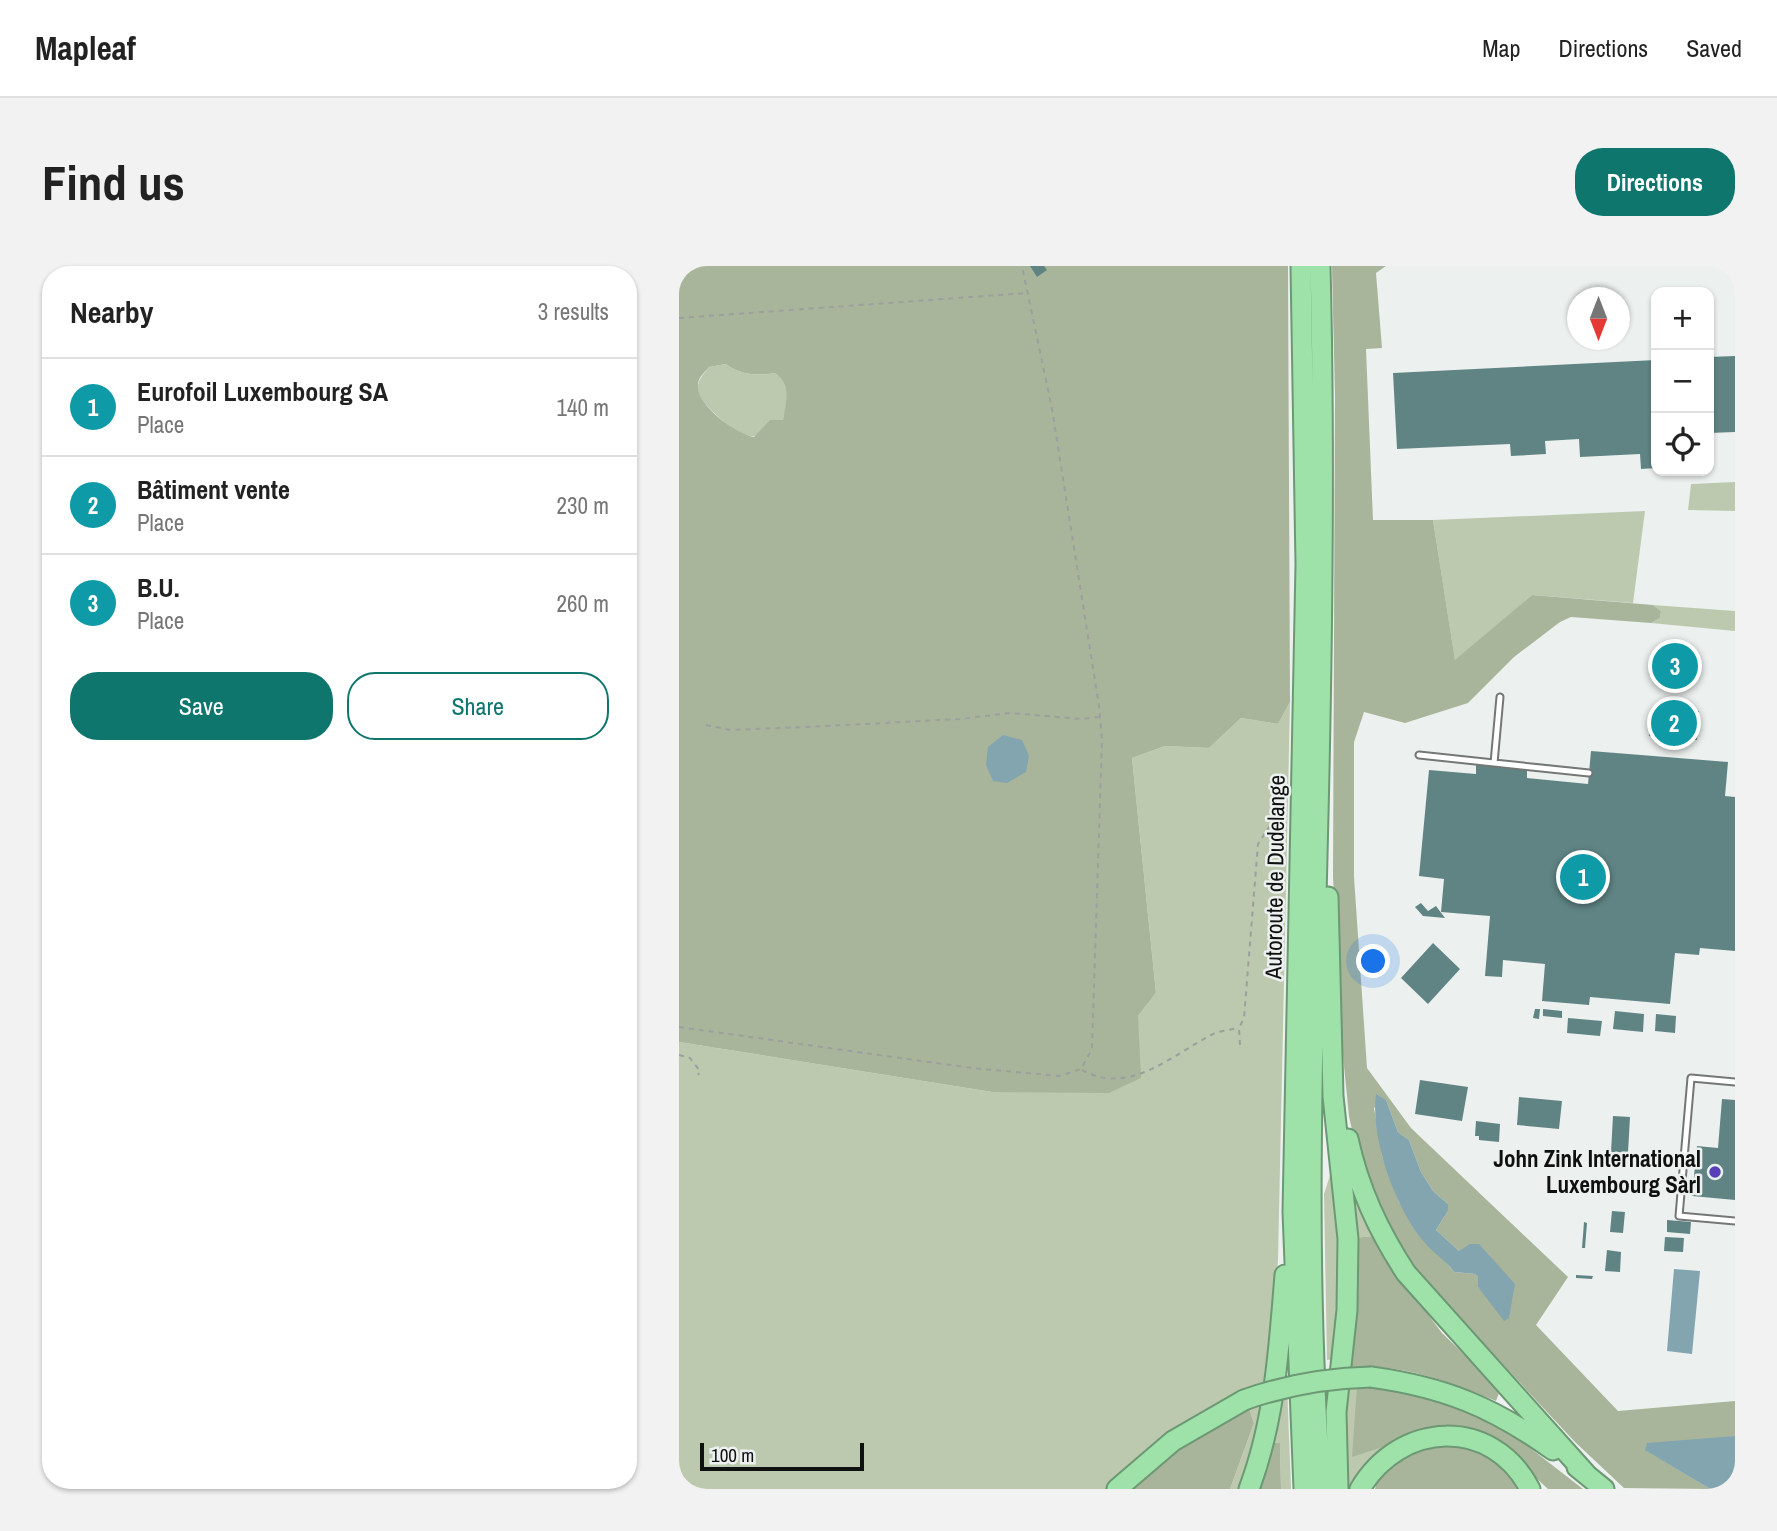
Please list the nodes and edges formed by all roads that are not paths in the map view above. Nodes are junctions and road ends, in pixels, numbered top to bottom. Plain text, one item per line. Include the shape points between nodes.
1 (1301, 266) edge
2 (1320, 266) edge
3 (1500, 697) dead end
4 (1419, 755) dead end
5 (1319, 758) junction
6 (1494, 763) junction
7 (1589, 773) dead end
8 (1333, 1040) junction
9 (1735, 1082) edge
10 (1293, 1212) junction
11 (1735, 1221) edge
12 (1587, 1475) junction
13 (1117, 1489) edge
14 (1249, 1489) edge
15 (1304, 1489) edge
16 (1321, 1489) edge
17 (1338, 1489) edge
18 (1360, 1489) edge
19 (1530, 1489) edge
20 (1604, 1489) edge

1 - 10 highway, Autoroute de Dudelange via 1306,565
2 - 5 highway, Autoroute de Dudelange
3 - 6 lane
4 - 6 lane
5 - 8 highway
5 - 16 highway, Autoroute de Dudelange via 1311,1103
6 - 7 lane
8 - 12 highway via 1354,1164 1383,1237 1405,1273
8 - 17 highway via 1333,1096 1348,1276 1336,1412
9 - 11 lane via 1691,1078 1679,1216
10 - 14 highway via 1277,1377 1264,1444
10 - 15 highway, Autoroute de Dudelange
12 - 13 highway, bridge via 1529,1432 1465,1398 1420,1384 1371,1377 1319,1380 1244,1400 1173,1441
12 - 20 highway
18 - 19 highway via 1383,1458 1405,1445 1446,1436 1486,1445 1520,1471

